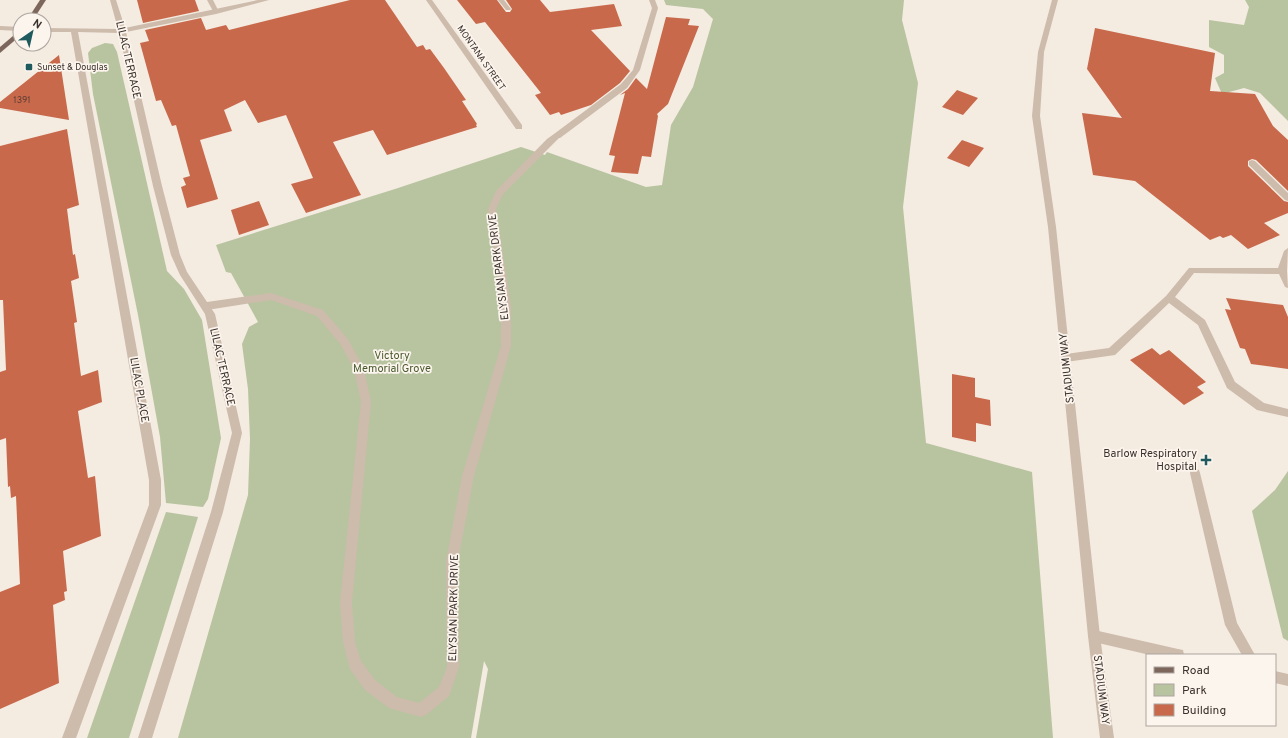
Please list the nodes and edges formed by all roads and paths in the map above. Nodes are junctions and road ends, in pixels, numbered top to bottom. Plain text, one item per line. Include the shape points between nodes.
1 (43, 0) edge
2 (113, 0) edge
3 (210, 0) edge
4 (266, 0) edge
5 (429, 0) edge
6 (501, 0) edge
7 (652, 0) edge
8 (1055, 0) edge
9 (508, 9) dead end
10 (35, 12) edge
11 (216, 12) junction
12 (0, 28) edge
13 (12, 29) edge
14 (52, 30) edge
15 (74, 30) junction
16 (122, 30) junction
17 (12, 38) edge
18 (0, 51) edge
19 (519, 127) dead end
20 (1252, 163) dead end
21 (1288, 198) edge
22 (1288, 250) edge
23 (1282, 271) junction
24 (1288, 285) edge
25 (1168, 298) junction
26 (207, 306) junction
27 (1066, 358) junction
28 (1288, 413) edge
29 (1195, 473) dead end
30 (1094, 636) junction
31 (1174, 654) edge
32 (1248, 654) edge
33 (1276, 677) edge
34 (1288, 680) edge
35 (69, 738) edge
36 (145, 738) edge
37 (1107, 738) edge

1 - 10 main road
2 - 16 street, LILAC TERRACE
3 - 11 street
4 - 11 street
5 - 19 street, MONTANA STREET
6 - 9 street
7 - 26 street, ELYSIAN PARK DRIVE via 655,8 636,70 624,86 550,141 499,193 492,209 506,306 506,346 468,476 452,561 453,667 444,691 421,710 394,703 370,685 355,664 349,642 346,602 366,402 359,369 345,342 320,313 270,296
8 - 27 street, STADIUM WAY via 1041,52 1036,116 1052,227
11 - 16 street
12 - 13 street
14 - 15 street
15 - 16 street
15 - 35 street, LILAC PLACE via 155,480 155,505
16 - 26 street, LILAC TERRACE via 174,249 184,276
17 - 18 main road
20 - 21 street
22 - 23 street
23 - 24 street
23 - 25 street via 1192,270
25 - 27 street via 1112,352
25 - 28 street via 1202,323 1231,384 1261,407
26 - 36 street, LILAC TERRACE via 237,433 217,512
27 - 30 street, STADIUM WAY
29 - 32 street via 1231,625
30 - 31 street
30 - 37 street, STADIUM WAY
33 - 34 street

